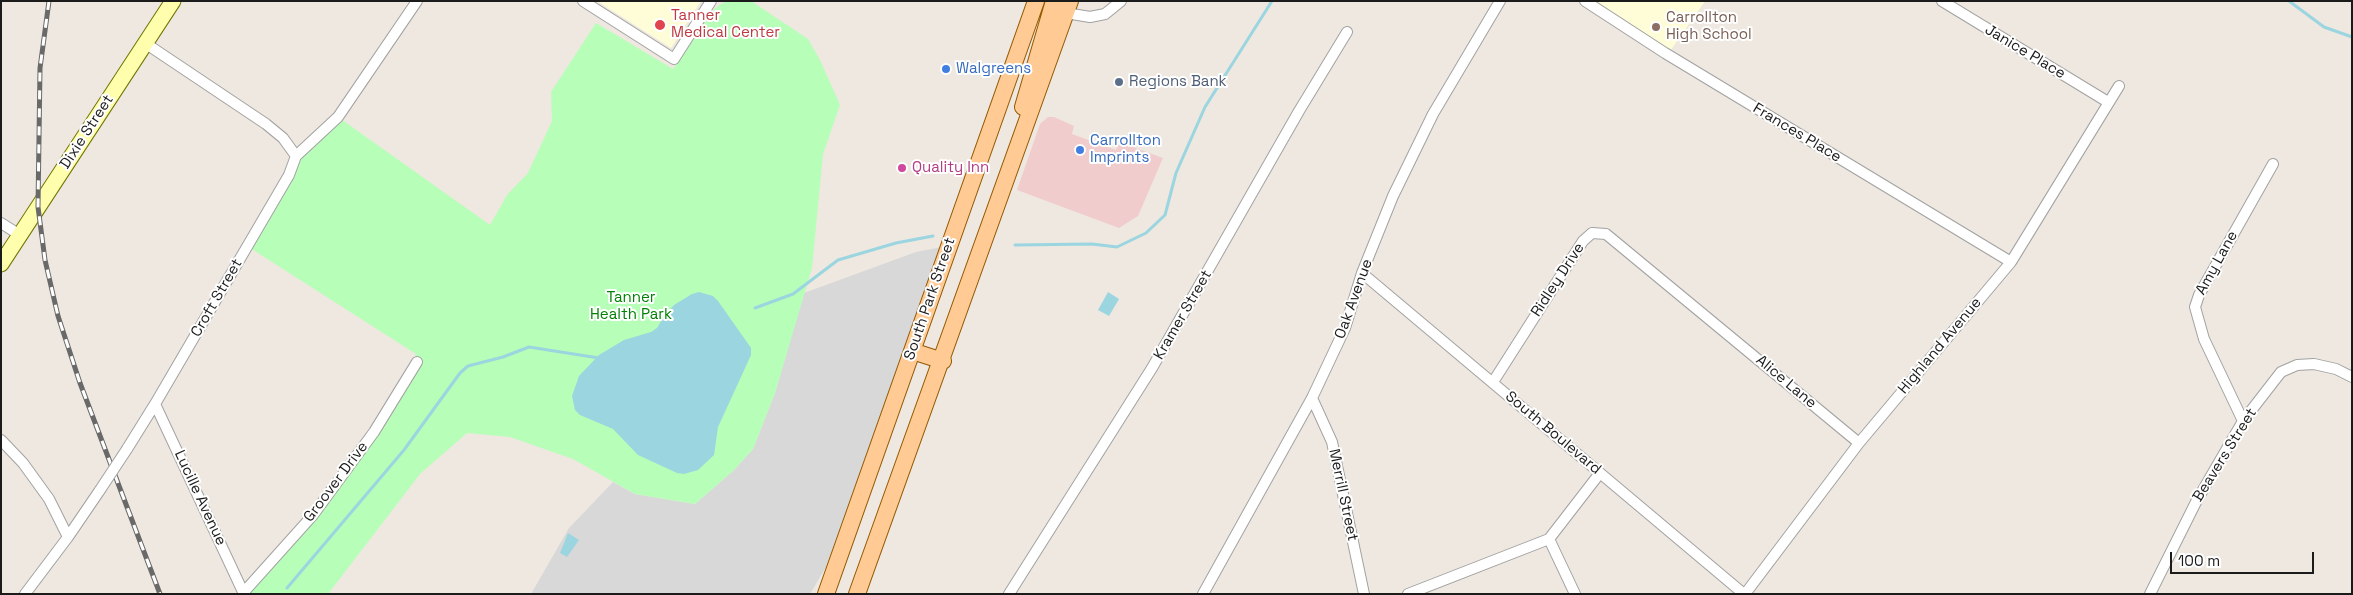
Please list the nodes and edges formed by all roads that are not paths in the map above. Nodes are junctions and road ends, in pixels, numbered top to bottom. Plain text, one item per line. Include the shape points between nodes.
1 (173, 1) edge
2 (417, 1) edge
3 (583, 1) edge
4 (710, 1) edge
5 (1121, 1) edge
6 (1500, 1) edge
7 (1585, 1) edge
8 (1942, 1) edge
9 (1033, 2) edge
10 (1060, 6) edge
11 (1347, 32) dead end
12 (146, 43) junction
13 (2119, 86) dead end
14 (2108, 102) junction
15 (296, 156) junction
16 (2273, 164) dead end
17 (1, 222) edge
18 (20, 235) junction
19 (2011, 262) junction
20 (1, 264) edge
21 (1362, 273) junction
22 (1713, 321) joint
23 (912, 351) junction
24 (942, 361) junction
25 (417, 362) dead end
26 (2352, 377) edge
27 (1493, 382) junction
28 (1312, 398) junction
29 (155, 404) junction
30 (2243, 421) junction
31 (1, 440) edge
32 (1859, 443) junction
33 (1600, 473) junction
34 (68, 537) junction
35 (1549, 539) junction
36 (836, 568) junction
37 (243, 593) edge
38 (25, 594) edge
39 (819, 594) edge
40 (826, 594) edge
41 (857, 594) edge
42 (1009, 594) edge
43 (1202, 594) edge
44 (1364, 594) edge
45 (1408, 594) edge
46 (1575, 594) edge
47 (1745, 594) edge
48 (2150, 594) edge

1 - 12 street, Dixie Street
2 - 15 street via 338,117
3 - 4 street via 674,59
5 - 10 street via 1105,14 1090,17
6 - 21 street, Oak Avenue via 1433,114 1393,196
7 - 19 street, Frances Place via 1665,53
8 - 14 street, Janice Place
9 - 10 main road
9 - 23 main road, South Park Street
10 - 24 main road via 1022,137
11 - 42 street, Kramer Street via 1152,368
12 - 15 street via 266,124 283,138
12 - 18 street, Dixie Street
13 - 14 street, Highland Avenue
14 - 19 street, Highland Avenue
15 - 29 street, Croft Street via 289,175
16 - 30 street, Amy Lane via 2195,307 2204,339
17 - 18 street
18 - 20 street, Dixie Street
19 - 32 street, Highland Avenue
21 - 27 street, South Boulevard
21 - 28 street, Oak Avenue via 1346,328
22 - 27 street, Ridley Drive via 1606,234 1592,233 1583,240 1565,266
22 - 32 street, Alice Lane
23 - 24 main road
23 - 36 main road, South Park Street
24 - 41 main road
25 - 37 street, Groover Drive via 374,432 313,515
26 - 30 street, Beavers Street via 2336,369 2297,364 2281,372
27 - 33 street, South Boulevard
28 - 43 street, Oak Avenue
28 - 44 street, Merrill Street via 1332,442
29 - 34 street, Croft Street, bridge
29 - 37 street, Lucille Avenue
30 - 48 street, Beavers Street via 2196,502
31 - 34 street via 49,498
32 - 47 street, Highland Avenue
33 - 35 street
33 - 47 street, South Boulevard
34 - 38 street, Croft Street
35 - 45 street
35 - 46 street
36 - 39 main road
36 - 40 main road, South Park Street

